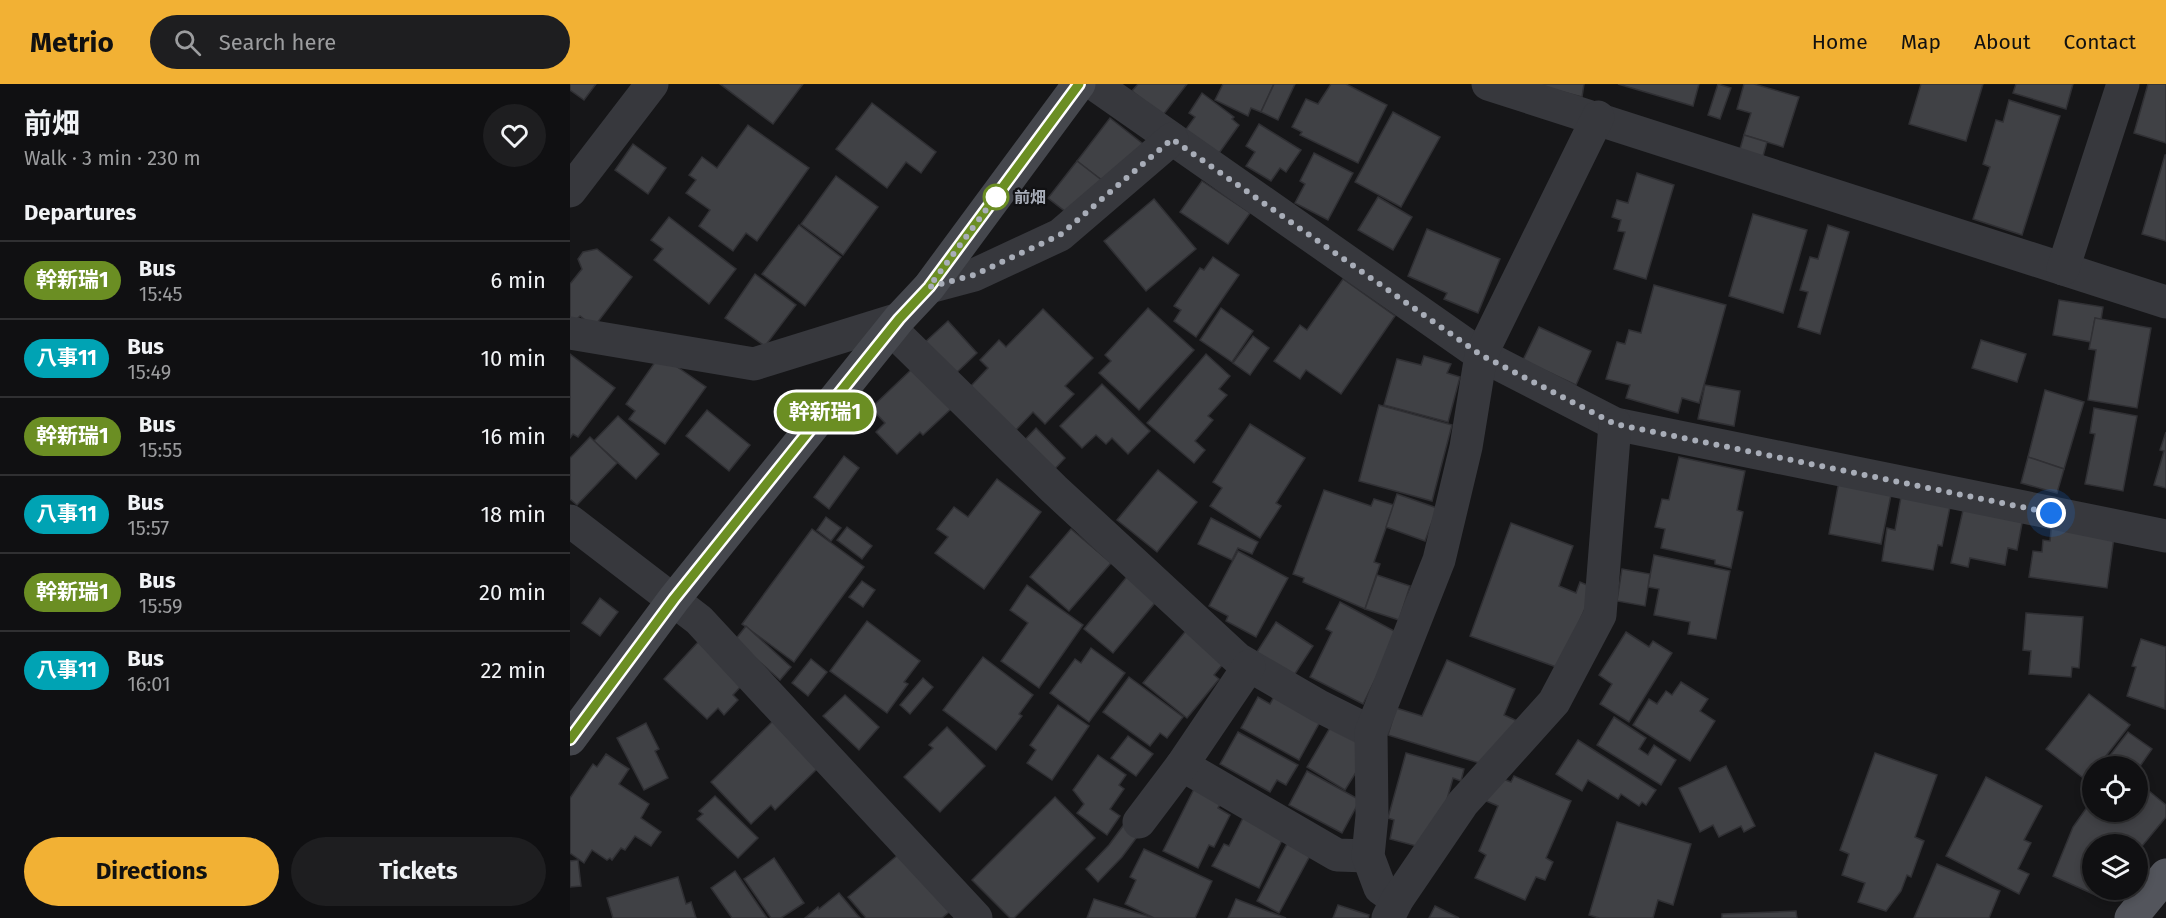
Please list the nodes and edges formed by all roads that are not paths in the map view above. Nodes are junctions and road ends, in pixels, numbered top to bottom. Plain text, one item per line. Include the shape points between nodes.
1 (652, 84) edge
2 (1079, 84) edge
3 (1094, 84) edge
4 (1488, 84) edge
5 (2123, 84) edge
6 (1598, 117) junction
7 (1172, 139) junction
8 (570, 192) edge
9 (2063, 268) junction
10 (929, 287) junction
11 (2166, 302) edge
12 (895, 324) junction
13 (570, 333) edge
14 (1481, 355) junction
15 (1615, 424) junction
16 (570, 521) edge
17 (2166, 536) edge
18 (674, 599) junction
19 (1249, 666) junction
20 (1371, 732) junction
21 (570, 739) edge
22 (1182, 765) junction
23 (1139, 822) dead end
24 (1368, 856) junction
25 (2166, 874) edge
26 (1392, 909) edge
27 (976, 918) edge
28 (2132, 918) edge

1 - 8 street
2 - 10 street
3 - 7 street
4 - 6 street
5 - 9 street
6 - 9 street
6 - 14 street
7 - 10 street via 1060,235 974,275
7 - 14 street
9 - 11 street
10 - 12 street
12 - 13 street via 754,364
12 - 18 street
12 - 19 street via 1054,489
14 - 15 street
14 - 20 street via 1466,447 1439,560
15 - 17 street
15 - 26 street via 1600,615 1554,702 1463,803
16 - 18 street
18 - 21 street
18 - 27 street via 699,620
19 - 20 street
19 - 22 street
20 - 24 street via 1372,816
22 - 23 street
22 - 24 street via 1337,855
24 - 26 street
25 - 28 main road

